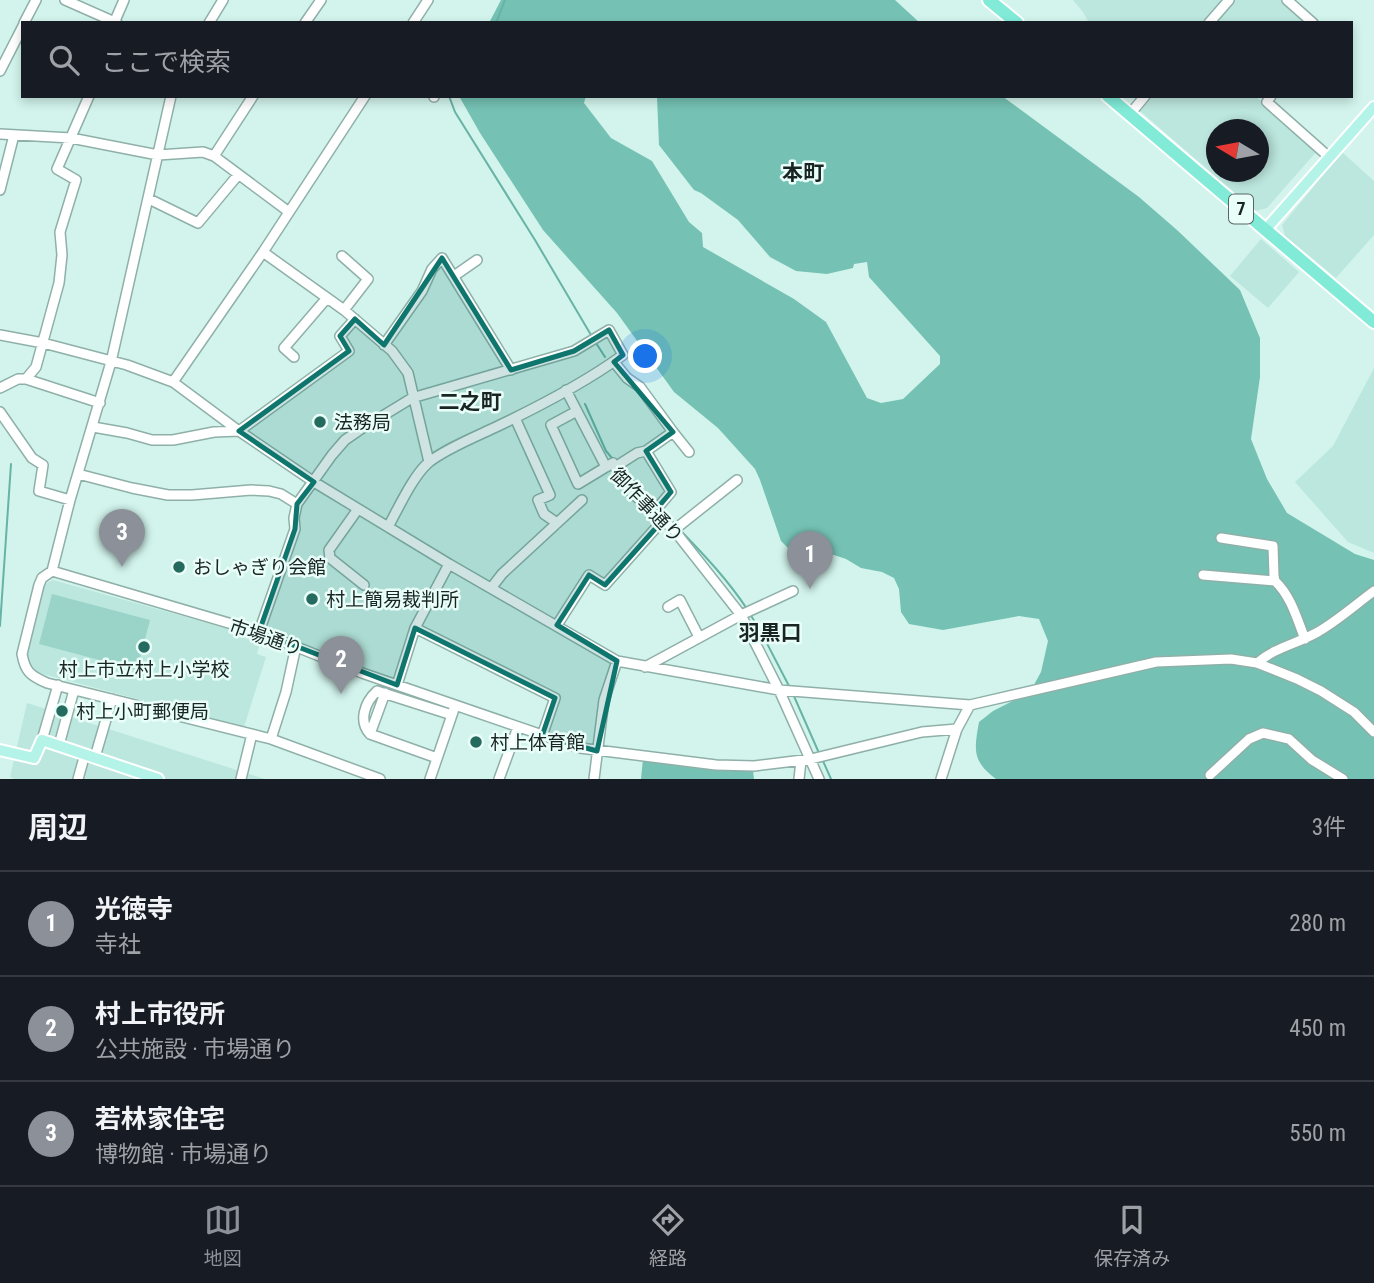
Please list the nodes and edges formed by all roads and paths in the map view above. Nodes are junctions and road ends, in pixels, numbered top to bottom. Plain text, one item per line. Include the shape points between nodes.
1 (36, 0) edge
2 (65, 0) edge
3 (124, 0) edge
4 (223, 0) edge
5 (321, 0) edge
6 (428, 0) edge
7 (989, 0) edge
8 (1229, 0) edge
9 (1287, 0) edge
10 (26, 21) edge
11 (113, 21) edge
12 (115, 21) edge
13 (210, 21) edge
14 (306, 21) edge
15 (414, 21) edge
16 (1015, 21) edge
17 (1211, 21) edge
18 (1311, 21) edge
19 (21, 28) edge
20 (4, 54) edge
21 (0, 71) edge
22 (88, 98) edge
23 (171, 98) edge
24 (252, 98) edge
25 (364, 98) edge
26 (1110, 98) edge
27 (1144, 98) edge
28 (1270, 98) edge
29 (1374, 107) edge
30 (1130, 114) junction
31 (0, 134) edge
32 (14, 135) junction
33 (71, 138) junction
34 (158, 155) junction
35 (214, 156) junction
36 (1329, 157) junction
37 (238, 174) junction
38 (0, 190) edge
39 (149, 199) junction
40 (289, 212) junction
41 (1266, 229) junction
42 (263, 252) junction
43 (342, 256) dead end
44 (477, 260) dead end
45 (454, 276) junction
46 (327, 298) junction
47 (344, 310) junction
48 (355, 319) junction
49 (1374, 322) edge
50 (0, 335) edge
51 (43, 343) junction
52 (384, 345) junction
53 (293, 357) dead end
54 (111, 362) junction
55 (614, 362) junction
56 (510, 370) junction
57 (26, 379) junction
58 (173, 382) junction
59 (0, 388) edge
60 (566, 390) junction
61 (412, 398) junction
62 (100, 403) junction
63 (577, 411) junction
64 (0, 412) edge
65 (515, 418) junction
66 (93, 427) junction
67 (239, 431) junction
68 (673, 432) junction
69 (646, 451) junction
70 (689, 452) dead end
71 (429, 462) junction
72 (611, 467) junction
73 (78, 474) junction
74 (737, 480) dead end
75 (314, 482) junction
76 (70, 500) junction
77 (582, 500) dead end
78 (297, 504) junction
79 (358, 509) junction
80 (654, 512) junction
81 (663, 520) junction
82 (557, 523) junction
83 (388, 527) junction
84 (674, 530) junction
85 (1222, 538) dead end
86 (449, 564) junction
87 (52, 571) junction
88 (1203, 575) dead end
89 (1275, 581) junction
90 (364, 584) dead end
91 (492, 587) junction
92 (793, 591) dead end
93 (1374, 591) edge
94 (668, 607) dead end
95 (741, 615) junction
96 (557, 625) junction
97 (415, 628) junction
98 (259, 632) junction
99 (699, 637) junction
100 (1305, 639) junction
101 (296, 646) junction
102 (617, 661) junction
103 (1257, 663) junction
104 (645, 667) junction
105 (58, 685) junction
106 (397, 685) junction
107 (74, 690) junction
108 (779, 690) junction
109 (112, 699) junction
110 (455, 705) junction
111 (970, 705) junction
112 (452, 715) junction
113 (518, 727) junction
114 (957, 729) junction
115 (1374, 732) edge
116 (252, 734) junction
117 (542, 736) junction
118 (271, 738) junction
119 (42, 740) junction
120 (59, 746) junction
121 (0, 750) edge
122 (597, 751) junction
123 (90, 755) junction
124 (437, 758) junction
125 (806, 760) junction
126 (135, 775) edge
127 (1210, 775) dead end
128 (78, 779) edge
129 (158, 779) edge
130 (241, 779) edge
131 (380, 779) edge
132 (430, 779) edge
133 (499, 779) edge
134 (594, 779) edge
135 (799, 779) edge
136 (819, 779) edge
137 (941, 779) edge
138 (1343, 779) edge

1 - 10 street
2 - 11 street
3 - 12 street
4 - 13 street
5 - 14 street
6 - 15 street
7 - 16 highway
8 - 17 street
9 - 18 street
19 - 20 street
20 - 21 street
22 - 33 street
23 - 34 street
24 - 35 street
25 - 40 street
26 - 30 highway, 7
27 - 30 street
28 - 36 street via 1267,102
29 - 36 main road
30 - 41 highway, 7
31 - 32 street
32 - 33 street
32 - 38 street
33 - 34 street
33 - 51 street via 57,169 76,180 60,232 60,283
34 - 35 street via 203,152
34 - 39 street
35 - 37 street
36 - 41 main road
37 - 39 street via 198,223
37 - 40 street
39 - 54 street
40 - 42 street
41 - 49 highway, 7
42 - 46 street
42 - 58 street
43 - 47 street via 368,279
44 - 45 street
45 - 52 street via 442,258
45 - 56 street
46 - 47 street
46 - 53 street via 284,348
47 - 48 street
48 - 52 street
48 - 67 street via 340,337 349,351
50 - 51 street
51 - 54 street
51 - 57 street via 36,367
52 - 61 street via 408,373
54 - 58 street
54 - 62 street
55 - 56 street via 623,355 608,330 574,351
55 - 60 street
55 - 68 street via 640,387
56 - 61 street
57 - 59 street
57 - 62 street
58 - 67 street
60 - 63 street, 御作事通り
60 - 65 street
61 - 71 street
61 - 75 street via 345,440
62 - 66 street
63 - 72 street, 御作事通り
63 - 72 street via 551,425 578,484
64 - 76 street via 32,458 43,465 39,491
65 - 71 street
65 - 82 street via 550,495 538,500 544,514
66 - 67 street via 152,440
66 - 73 street
67 - 75 street
68 - 69 street
68 - 70 street
69 - 72 street
69 - 80 street via 671,492
71 - 83 street
72 - 80 street, 御作事通り
73 - 76 street
73 - 78 street via 168,495 269,491
74 - 84 street
75 - 78 street
75 - 79 street
76 - 87 street
77 - 82 street
78 - 98 street via 295,529
79 - 83 street
79 - 90 street via 329,550 330,558
80 - 81 street, 御作事通り
81 - 84 street, 御作事通り
81 - 96 street via 605,585 589,575
82 - 91 street
83 - 86 street
84 - 95 street, 御作事通り
85 - 89 street via 1273,546
86 - 91 street
86 - 97 street
87 - 98 street, 市場通り
87 - 105 street via 38,585 22,654 29,673
88 - 89 street
89 - 100 street via 1288,597
91 - 96 street
92 - 95 street
93 - 100 street
94 - 99 street via 680,600
95 - 99 street
95 - 108 street, 御作事通り
96 - 102 street
97 - 106 street
97 - 117 street via 555,698
98 - 101 street, 市場通り
99 - 104 street
100 - 103 street
101 - 106 street, 市場通り
101 - 118 street
102 - 104 street
102 - 122 street via 604,700
103 - 111 street via 1231,659 1156,662
103 - 115 street via 1329,696
104 - 108 street
105 - 107 street
105 - 119 street
106 - 110 street, 市場通り
107 - 109 street
107 - 120 street
108 - 111 street
108 - 125 street, 御作事通り
109 - 116 street
109 - 123 street
110 - 112 street
110 - 113 street, 市場通り
111 - 114 street
112 - 124 street
112 - 124 street via 385,693 370,734
113 - 117 street, 市場通り
113 - 133 street
114 - 125 street, 市場通り via 922,732
114 - 137 street
116 - 118 street
116 - 130 street
117 - 122 street, 市場通り
118 - 131 street
119 - 120 main road
119 - 121 main road via 34,758
120 - 123 main road
122 - 125 street, 市場通り via 716,765
122 - 134 street
123 - 126 main road
123 - 128 street
124 - 132 street
125 - 135 street
125 - 136 street, 御作事通り
126 - 129 main road
127 - 138 street via 1249,739 1263,733 1289,739

